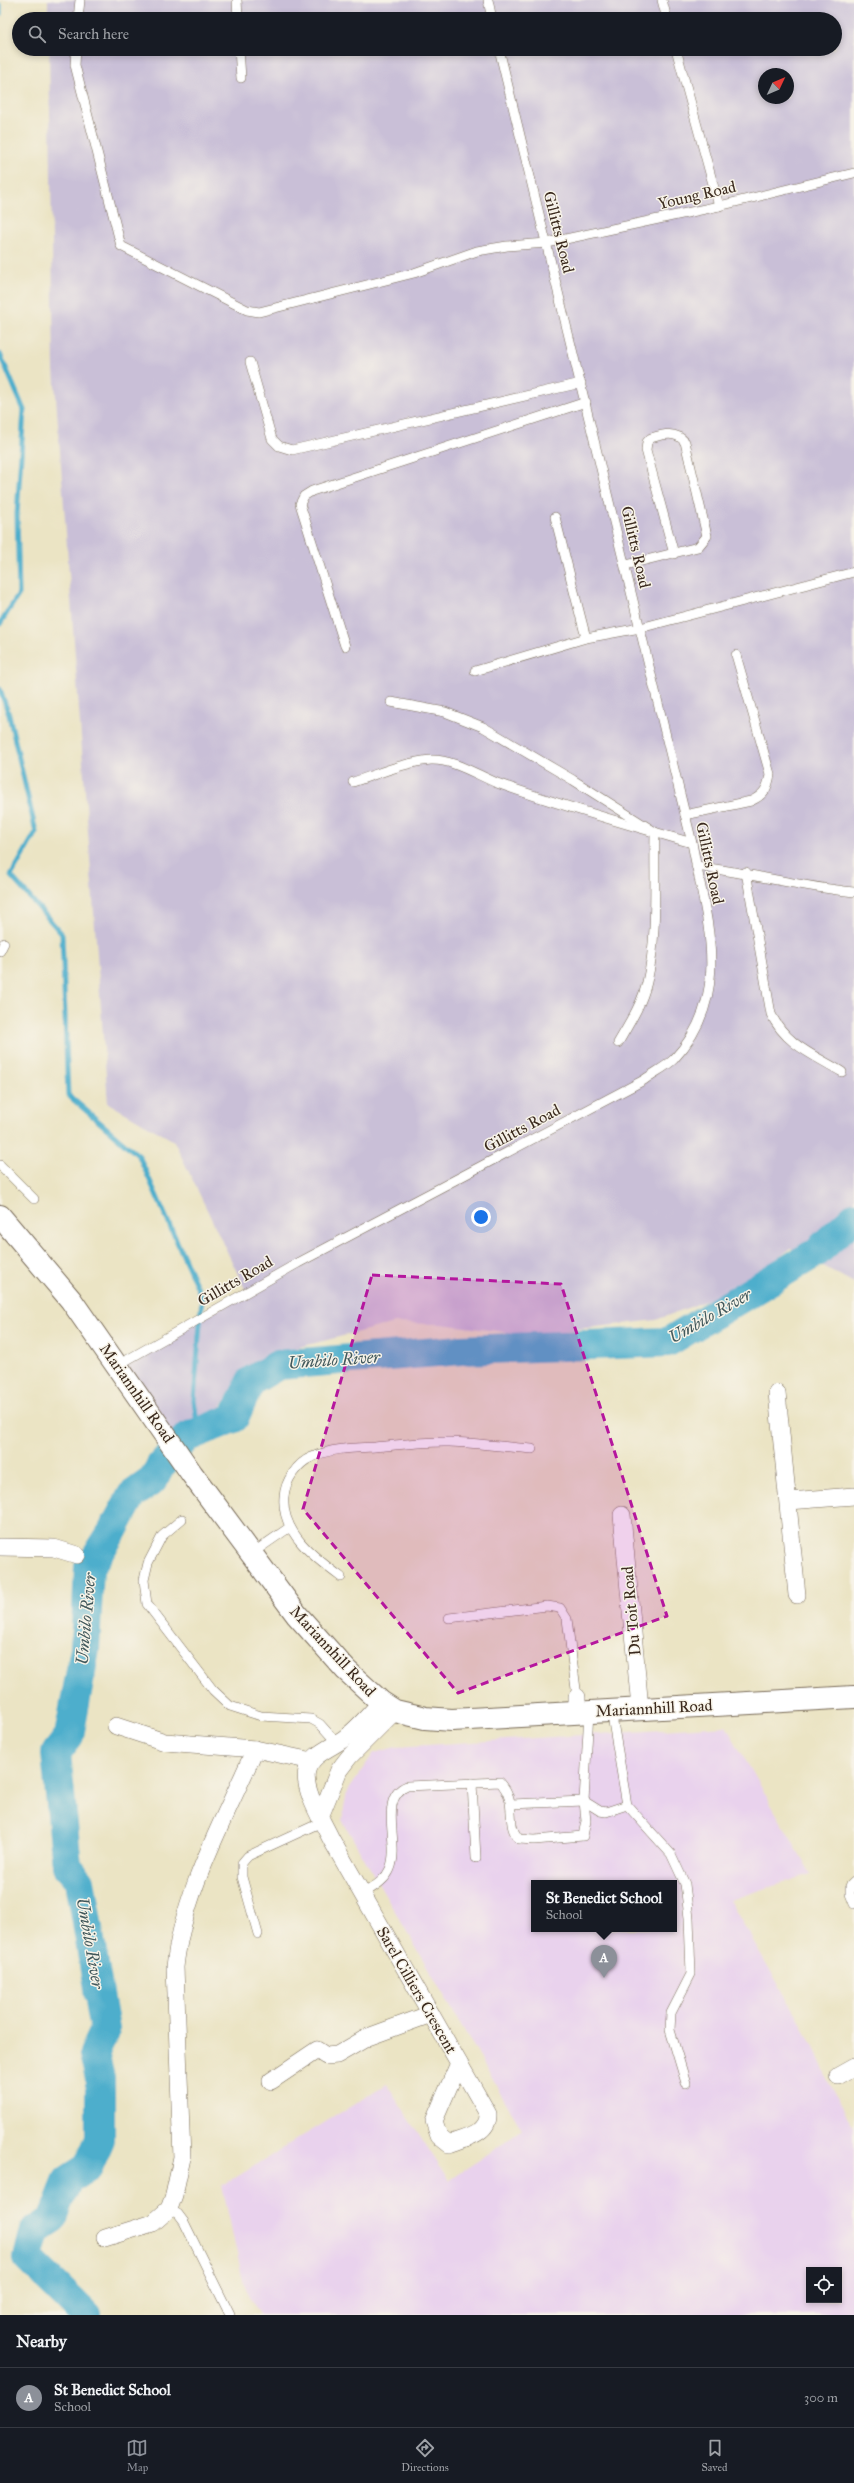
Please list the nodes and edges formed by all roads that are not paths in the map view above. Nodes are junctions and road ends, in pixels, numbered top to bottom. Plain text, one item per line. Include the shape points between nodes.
1 (80, 0) edge
2 (237, 0) edge
3 (488, 0) edge
4 (662, 0) edge
5 (79, 12) edge
6 (238, 12) edge
7 (491, 12) edge
8 (665, 12) edge
9 (76, 56) edge
10 (239, 56) edge
11 (502, 56) edge
12 (678, 56) edge
13 (241, 78) dead end
14 (854, 173) edge
15 (719, 206) junction
16 (547, 243) junction
17 (250, 362) dead end
18 (581, 383) junction
19 (586, 402) junction
20 (555, 517) dead end
21 (674, 554) junction
22 (626, 564) junction
23 (854, 572) edge
24 (640, 628) junction
25 (586, 638) junction
26 (345, 646) dead end
27 (736, 655) dead end
28 (475, 670) dead end
29 (391, 702) dead end
30 (352, 782) dead end
31 (685, 815) junction
32 (654, 832) junction
33 (692, 843) junction
34 (696, 866) junction
35 (746, 872) junction
36 (854, 892) edge
37 (618, 1043) dead end
38 (842, 1072) dead end
39 (2, 1171) edge
40 (34, 1199) dead end
41 (0, 1216) edge
42 (118, 1366) junction
43 (777, 1393) dead end
44 (532, 1449) dead end
45 (854, 1496) edge
46 (789, 1501) junction
47 (622, 1515) dead end
48 (182, 1519) dead end
49 (290, 1527) junction
50 (0, 1547) edge
51 (251, 1554) junction
52 (77, 1555) dead end
53 (341, 1577) dead end
54 (797, 1595) dead end
55 (449, 1618) dead end
56 (854, 1697) edge
57 (388, 1707) junction
58 (581, 1707) junction
59 (640, 1708) junction
60 (611, 1710) junction
61 (116, 1726) dead end
62 (336, 1743) junction
63 (255, 1749) junction
64 (312, 1761) junction
65 (472, 1783) junction
66 (584, 1801) junction
67 (511, 1804) junction
68 (626, 1806) junction
69 (321, 1820) junction
70 (476, 1858) dead end
71 (854, 1882) edge
72 (363, 1894) junction
73 (854, 1904) edge
74 (258, 1934) dead end
75 (431, 2014) junction
76 (459, 2063) junction
77 (854, 2067) edge
78 (838, 2076) dead end
79 (271, 2082) dead end
80 (686, 2082) dead end
81 (169, 2209) junction
82 (105, 2238) dead end
83 (230, 2315) edge

1 - 5 lane
2 - 6 lane
3 - 7 lane
4 - 8 lane
9 - 16 lane, Young Road via 75,65 121,246 247,310 259,312 414,273 478,251
10 - 13 lane
11 - 16 lane, Gillitts Road
12 - 15 lane
14 - 15 lane, Young Road
15 - 16 lane, Young Road
16 - 18 lane, Gillitts Road
17 - 18 lane via 272,440 279,446 292,450
18 - 19 lane, Gillitts Road
19 - 22 lane, Gillitts Road
19 - 26 lane via 312,491 304,496 300,504
20 - 25 lane
21 - 21 lane via 646,450 647,442 651,438 674,434 685,442 708,530 704,542 698,547
21 - 22 lane
22 - 24 lane, Gillitts Road
23 - 24 lane
24 - 25 lane
24 - 31 lane, Gillitts Road
25 - 28 lane
27 - 31 lane via 770,774 768,784 760,797 751,801
29 - 32 lane via 445,712 483,727
30 - 32 lane via 413,763 433,760 459,766 497,782
31 - 33 lane, Gillitts Road
32 - 33 lane
32 - 37 lane via 653,936 647,982 637,1010
33 - 34 lane, Gillitts Road
34 - 35 lane
34 - 42 lane, Gillitts Road via 712,948 709,996 697,1026 673,1060 644,1080 298,1263
35 - 36 lane via 814,888
35 - 38 lane via 772,1014 777,1027 795,1044
39 - 40 lane
41 - 42 street, Mariannhill Road via 71,1300
42 - 51 street, Mariannhill Road
43 - 46 street
44 - 49 lane via 449,1442 327,1451 311,1457 300,1465 290,1478 285,1489 283,1505
45 - 46 street
46 - 54 street
47 - 59 street, Du Toit Road
48 - 62 lane via 162,1536 148,1563 144,1580 147,1604 213,1690 230,1706 261,1716 311,1719 320,1724
49 - 51 lane
49 - 53 lane via 312,1556
50 - 52 street via 54,1548
51 - 57 street, Mariannhill Road via 297,1615 346,1670
55 - 58 lane via 547,1606 560,1608 567,1619
56 - 59 street, Mariannhill Road
57 - 58 street, Mariannhill Road via 425,1718 452,1720
57 - 62 street
57 - 69 street via 339,1770
58 - 60 street, Mariannhill Road
58 - 66 lane
59 - 60 street, Mariannhill Road
60 - 68 lane
61 - 63 street via 165,1742
62 - 64 street
63 - 64 street
63 - 81 street via 198,1879 177,1940 174,1967 182,2158
64 - 69 street, Sarel Cilliers Crescent via 308,1769 308,1784
65 - 67 lane via 500,1782 509,1793
65 - 70 lane
65 - 72 lane via 407,1786 397,1793 391,1804 394,1854 391,1868 385,1879
66 - 67 lane
66 - 67 lane via 586,1821 583,1836 534,1840 519,1839 513,1832
66 - 68 lane via 606,1812
68 - 80 lane via 671,1854 685,1884 691,1974 671,2013 670,2030
69 - 72 street, Sarel Cilliers Crescent
69 - 74 lane via 248,1856 242,1863 242,1877
71 - 73 lane via 850,1886 850,1894
72 - 75 street, Sarel Cilliers Crescent
75 - 76 street, Sarel Cilliers Crescent
75 - 79 street via 368,2037 337,2055 326,2056 317,2050
76 - 76 street, Sarel Cilliers Crescent via 482,2102 488,2120 482,2130 449,2144 439,2136 434,2121
77 - 78 street
81 - 82 street via 154,2222
81 - 83 lane via 178,2214 184,2222

